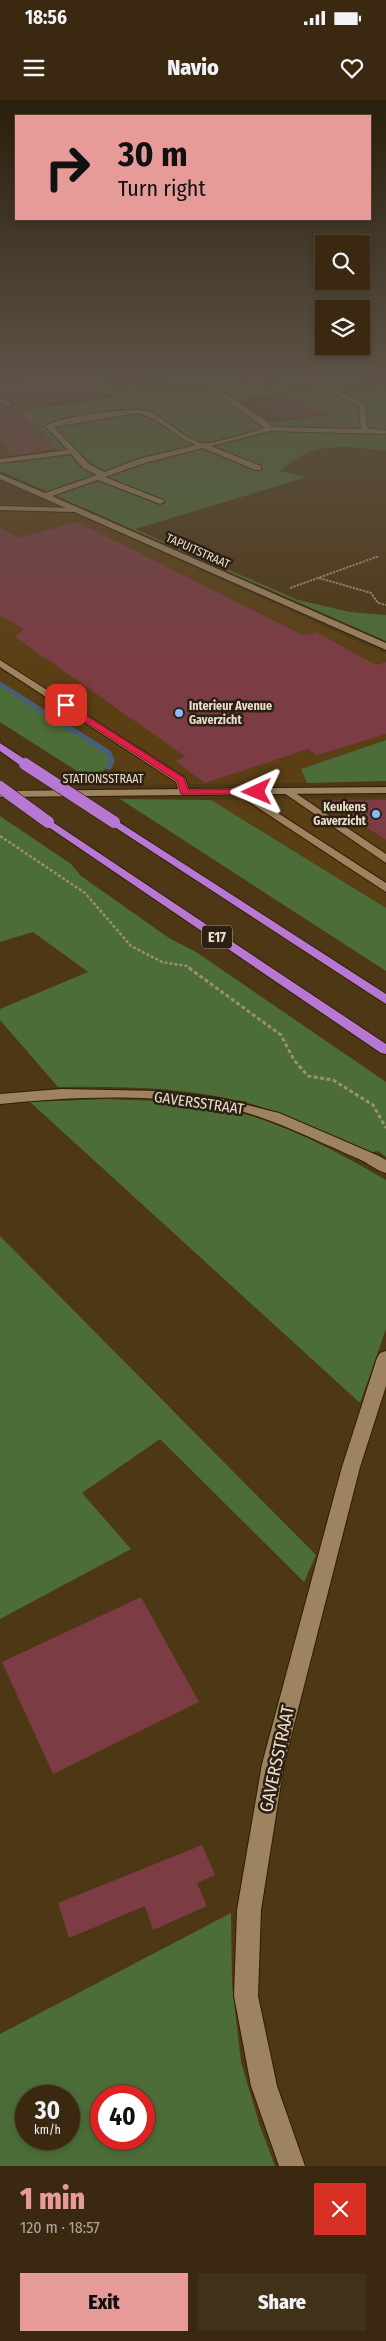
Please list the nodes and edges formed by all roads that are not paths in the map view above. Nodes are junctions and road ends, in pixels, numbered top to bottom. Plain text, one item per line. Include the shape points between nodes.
1 (97, 473) edge
2 (108, 473) edge
3 (0, 476) edge
4 (101, 476) junction
5 (45, 496) junction
6 (160, 502) dead end
7 (0, 508) edge
8 (74, 510) junction
9 (386, 647) edge
10 (0, 662) edge
11 (0, 746) edge
12 (0, 787) edge
13 (386, 790) edge
14 (288, 791) junction
15 (184, 792) junction
16 (241, 792) junction
17 (0, 794) edge
18 (386, 859) edge
19 (386, 888) edge
20 (386, 1000) edge
21 (386, 1050) edge
22 (0, 1100) edge
23 (386, 1168) edge
24 (386, 1358) edge
25 (292, 2166) edge

1 - 4 street
2 - 4 street
3 - 5 street, TAPUITSTRAAT
4 - 5 street
4 - 6 street
5 - 8 street, TAPUITSTRAAT
7 - 8 street
8 - 9 street, TAPUITSTRAAT
10 - 15 street via 181,780
11 - 20 highway, E17, bridge
12 - 21 highway, E17, bridge
13 - 14 street, STATIONSSTRAAT
14 - 16 street, STATIONSSTRAAT
14 - 18 street
15 - 16 street, STATIONSSTRAAT
15 - 17 street, STATIONSSTRAAT
16 - 19 street
22 - 23 street, GAVERSSTRAAT via 49,1093 88,1093 203,1101 254,1110
24 - 25 street, GAVERSSTRAAT via 351,1467 272,1764 248,1910 246,1996 264,2086

